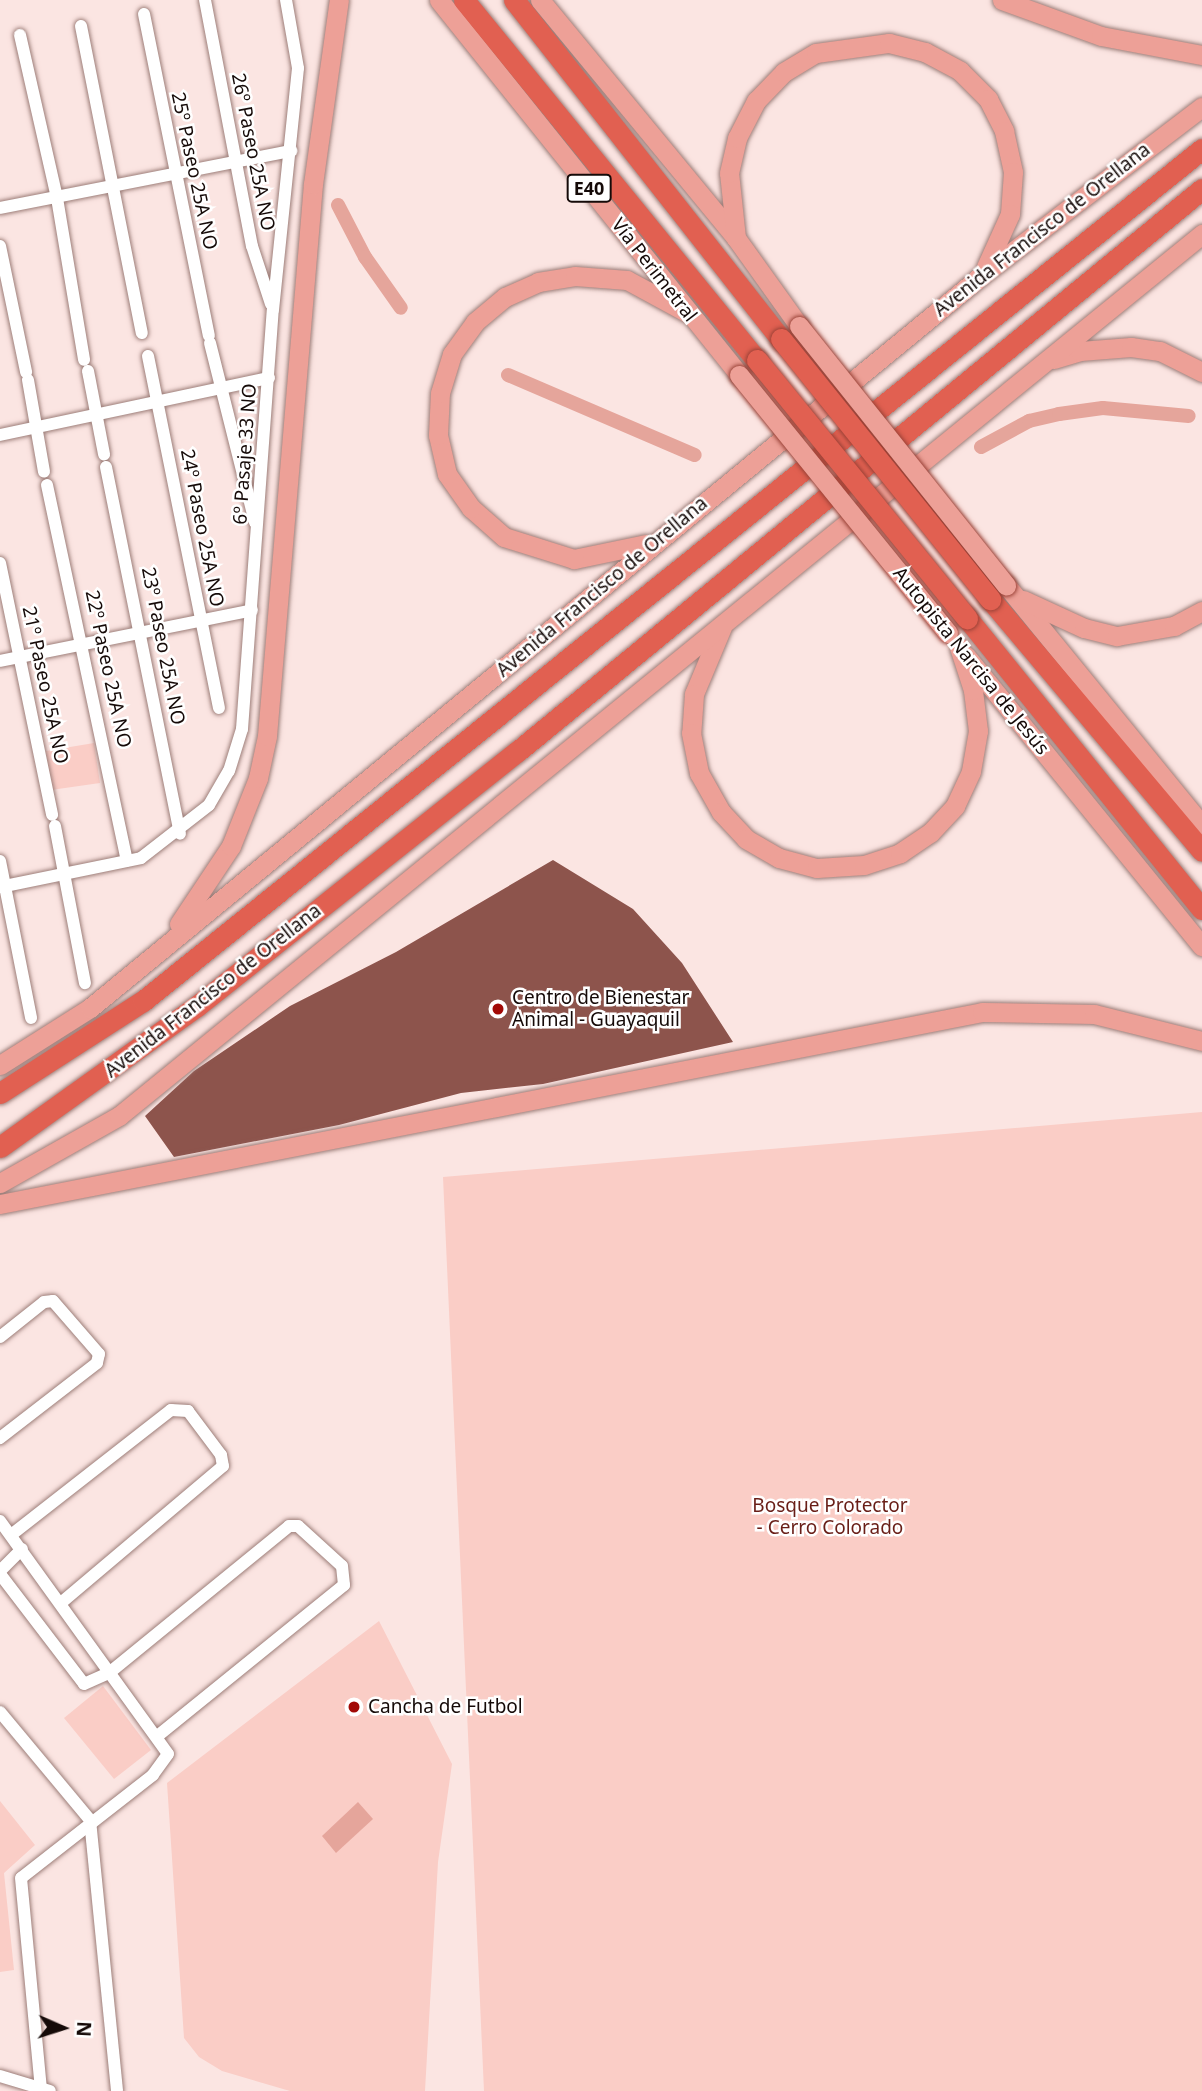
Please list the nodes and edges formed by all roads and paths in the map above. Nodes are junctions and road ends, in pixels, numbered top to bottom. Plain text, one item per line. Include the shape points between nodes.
1 (205, 0) edge
2 (286, 0) edge
3 (339, 0) edge
4 (439, 0) edge
5 (464, 0) edge
6 (514, 0) edge
7 (540, 0) edge
8 (1002, 0) edge
9 (144, 14) dead end
10 (81, 26) dead end
11 (20, 35) dead end
12 (1202, 55) edge
13 (1202, 107) edge
14 (1202, 149) edge
15 (291, 151) junction
16 (234, 162) junction
17 (174, 174) junction
18 (114, 186) junction
19 (1202, 189) edge
20 (57, 198) junction
21 (0, 208) edge
22 (1202, 234) edge
23 (736, 238) junction
24 (0, 246) edge
25 (982, 275) junction
26 (273, 310) junction
27 (688, 313) junction
28 (142, 333) dead end
29 (148, 356) dead end
30 (757, 360) joint
31 (1040, 365) junction
32 (1202, 372) edge
33 (739, 375) joint
34 (269, 379) junction
35 (222, 390) junction
36 (158, 400) junction
37 (99, 414) junction
38 (36, 427) junction
39 (0, 435) edge
40 (259, 536) junction
41 (657, 541) junction
42 (0, 563) edge
43 (1004, 593) junction
44 (252, 610) junction
45 (1202, 611) edge
46 (200, 617) junction
47 (727, 617) junction
48 (141, 633) junction
49 (953, 640) junction
50 (84, 644) junction
51 (21, 657) junction
52 (0, 661) edge
53 (219, 708) dead end
54 (1202, 825) edge
55 (180, 834) junction
56 (1202, 851) edge
57 (0, 861) edge
58 (127, 861) junction
59 (64, 874) junction
60 (3, 887) edge
61 (1202, 909) edge
62 (1202, 946) edge
63 (154, 955) junction
64 (85, 983) dead end
65 (32, 1018) dead end
66 (1202, 1041) edge
67 (0, 1065) edge
68 (0, 1093) edge
69 (0, 1147) edge
70 (0, 1183) edge
71 (0, 1204) edge
72 (0, 1338) edge
73 (0, 1438) edge
74 (0, 1521) edge
75 (11, 1535) junction
76 (22, 1549) junction
77 (0, 1573) edge
78 (63, 1601) junction
79 (109, 1673) junction
80 (0, 1712) edge
81 (159, 1735) junction
82 (90, 1821) junction
83 (0, 2076) edge
84 (46, 2090) edge
85 (117, 2091) edge

1 - 16 street, 26º Paseo 25A NO
2 - 15 street, 6º Pasaje 33 NO via 298,68
3 - 63 main road via 313,184 267,736 258,778 231,846 213,879
4 - 27 main road, Vía Perimetral / E40
5 - 30 highway, Vía Perimetral
6 - 43 highway, bridge via 781,339
7 - 23 main road
8 - 12 main road via 1101,36
9 - 17 street, 25º Paseo 25A NO
10 - 18 street
11 - 20 street, 23º Paseo 25A NO
13 - 25 main road, Avenida Francisco de Orellana
14 - 68 highway, Avenida Francisco de Orellana via 143,1001
15 - 16 street
15 - 26 street, 6º Pasaje 33 NO
16 - 17 street
16 - 26 street, 26º Paseo 25A NO
17 - 18 street
17 - 35 street, 25º Paseo 25A NO
18 - 20 street
18 - 28 street
19 - 69 highway, Avenida Francisco de Orellana via 497,768 197,1006
20 - 21 street
20 - 37 street, 23º Paseo 25A NO
22 - 31 main road, Avenida Francisco de Orellana
23 - 25 main road via 729,173 737,138 757,101 785,72 816,53 889,43 925,52 960,71 988,99 1004,131 1013,172 1010,214
23 - 43 main road, bridge
24 - 38 street, 22º Paseo 25A NO
25 - 41 main road, Avenida Francisco de Orellana
26 - 34 street, 6º Pasaje 33 NO
27 - 33 main road, Vía Perimetral / E40
27 - 41 main road via 627,280 575,276 538,282 505,297 475,322 452,354 440,393 438,435 447,474 471,508 504,537 574,559 607,556
29 - 36 street, 24º Paseo 25A NO
30 - 61 highway, Autopista Narcisa de Jesús, bridge
31 - 32 main road via 1080,351 1131,347 1160,351
31 - 47 main road, Avenida Francisco de Orellana
33 - 49 main road, Autopista Narcisa de Jesús / E40, bridge
34 - 35 street
34 - 40 street, 6º Pasaje 33 NO
35 - 36 street
35 - 40 street, 25º Paseo 25A NO
36 - 37 street
36 - 46 street, 24º Paseo 25A NO
37 - 38 street
37 - 48 street, 23º Paseo 25A NO
38 - 39 street
38 - 50 street, 22º Paseo 25A NO
40 - 44 street, 6º Pasaje 33 NO
41 - 63 main road, Avenida Francisco de Orellana
42 - 51 street, 21º Paseo 25A NO
43 - 45 main road via 1084,628 1117,636 1174,626
43 - 54 main road
43 - 56 highway
44 - 46 street
44 - 55 street, 6º Pasaje 33 NO via 242,729 229,771 209,805
46 - 48 street
46 - 53 street, 24º Paseo 25A NO
47 - 49 main road via 704,660 694,694 691,733 699,774 720,813 746,839 779,858 817,867 856,867 900,853 930,833 955,806 971,771 978,732
47 - 70 main road, Avenida Francisco de Orellana via 119,1116
48 - 50 street
48 - 55 street, 23º Paseo 25A NO
49 - 62 main road, Autopista Narcisa de Jesús
50 - 51 street
50 - 58 street, 22º Paseo 25A NO
51 - 52 street
51 - 59 street, 21º Paseo 25A NO
55 - 58 street, 6º Pasaje 33 NO
57 - 60 street
58 - 59 street, 6º Pasaje 33 NO
59 - 60 street, 6º Pasaje 33 NO
59 - 64 street, 21º Paseo 25A NO
60 - 65 street
63 - 67 main road, Avenida Francisco de Orellana via 90,1008
66 - 71 main road via 1094,1013 982,1012
72 - 73 street via 44,1301 53,1301 99,1354 97,1363
74 - 75 street
75 - 76 street
75 - 78 street via 171,1410 188,1411 221,1455 223,1466
76 - 77 street
76 - 78 street
77 - 79 street via 79,1681 92,1684
78 - 79 street
79 - 81 street
79 - 81 street via 289,1526 298,1526 342,1566 344,1585
80 - 82 street
81 - 82 street via 169,1755 166,1764
82 - 84 street via 26,1871 18,1887
82 - 85 street
83 - 84 street

